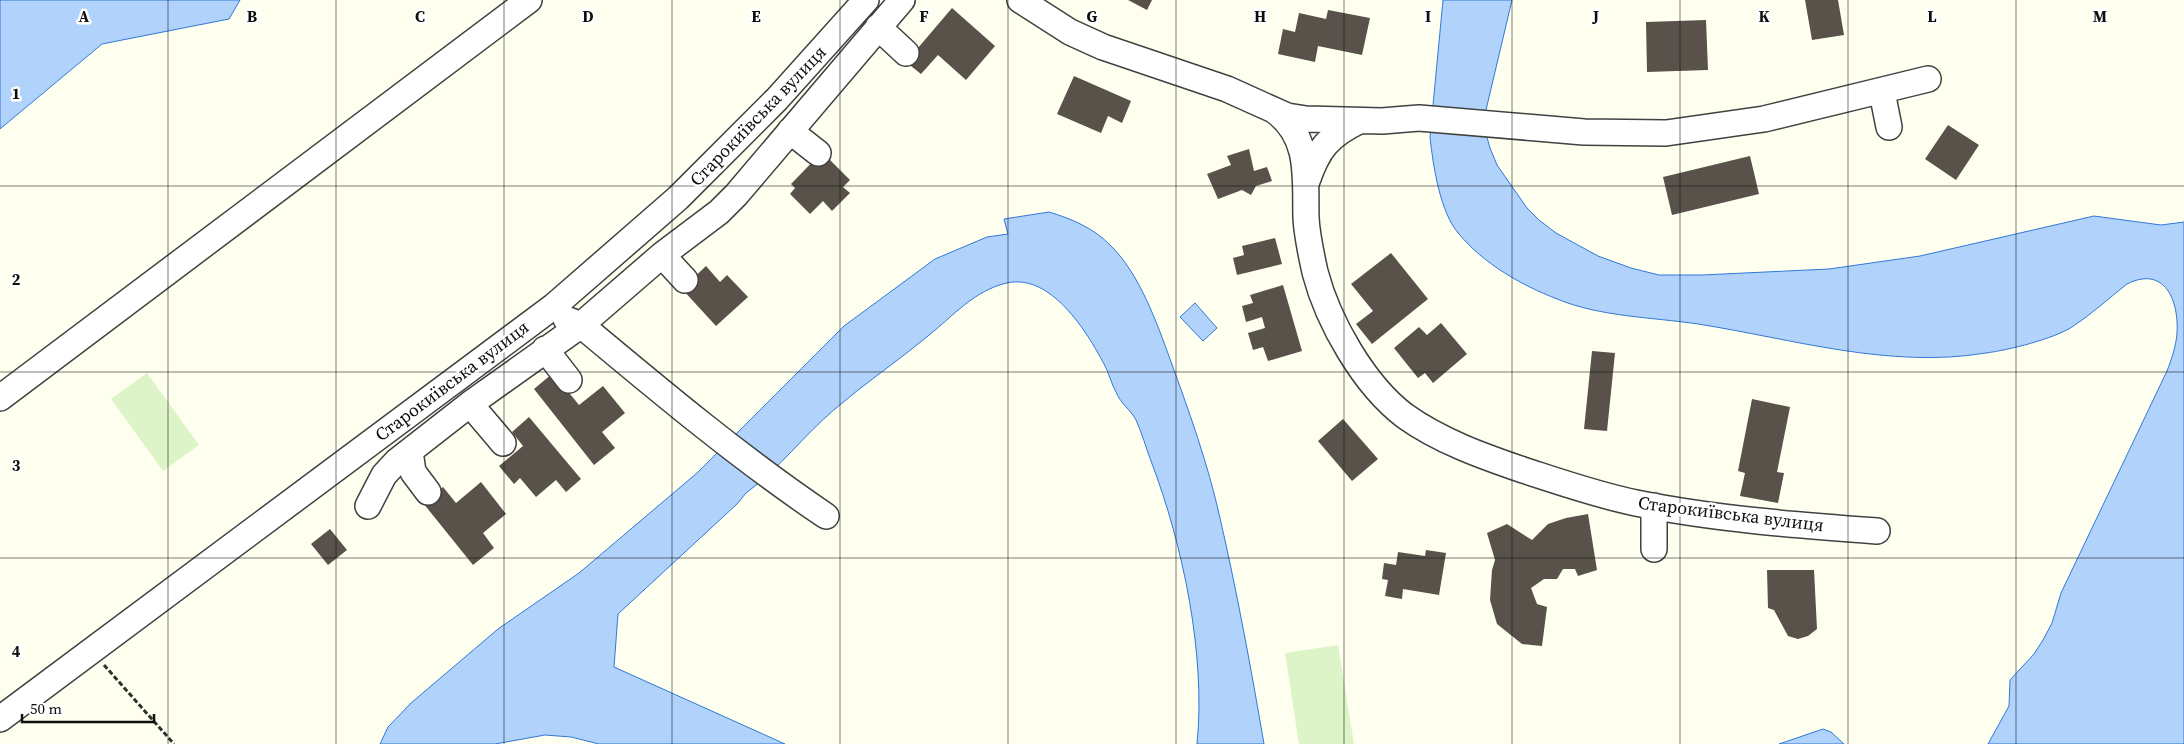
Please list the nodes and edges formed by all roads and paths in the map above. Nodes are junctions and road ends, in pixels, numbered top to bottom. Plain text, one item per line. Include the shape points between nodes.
1 (529, 0) edge
2 (866, 0) edge
3 (902, 0) edge
4 (1020, 0) edge
5 (878, 27) junction
6 (906, 52) dead end
7 (1928, 79) dead end
8 (1882, 92) junction
9 (1248, 97) junction
10 (1370, 121) junction
11 (1889, 127) dead end
12 (790, 131) junction
13 (818, 154) dead end
14 (1307, 182) junction
15 (662, 254) junction
16 (685, 280) dead end
17 (554, 306) junction
18 (581, 325) junction
19 (544, 349) junction
20 (568, 380) dead end
21 (0, 398) edge
22 (470, 404) junction
23 (503, 443) dead end
24 (404, 456) junction
25 (428, 492) dead end
26 (368, 506) dead end
27 (1668, 507) junction
28 (826, 516) dead end
29 (1877, 531) dead end
30 (1654, 549) dead end
31 (90, 650) junction
32 (0, 719) edge
33 (174, 744) edge

1 - 21 street
2 - 17 street, Старокиївська вулиця via 801,74 678,198
3 - 5 street
4 - 9 street via 1070,32 1103,47
5 - 6 street
5 - 12 street
7 - 8 street
8 - 10 street via 1764,120 1666,133 1513,127 1419,118
8 - 11 street
9 - 10 street via 1297,119
9 - 14 street, Старокиївська вулиця via 1274,111 1291,126 1302,150
10 - 14 street via 1338,132 1325,144 1314,160
12 - 13 street
12 - 15 street via 726,204
14 - 27 street, Старокиївська вулиця via 1306,219 1310,247 1325,301 1352,354 1387,400 1425,429 1467,450 1590,492
15 - 16 street
15 - 18 street
17 - 18 street via 565,319
17 - 31 street, Старокиївська вулиця
18 - 19 street
18 - 28 street via 699,423
19 - 20 street
19 - 22 street
22 - 23 street
22 - 24 street
24 - 25 street
24 - 26 street via 384,474
27 - 29 street, Старокиївська вулиця via 1763,522
27 - 30 street
31 - 32 street, Старокиївська вулиця
31 - 33 path

